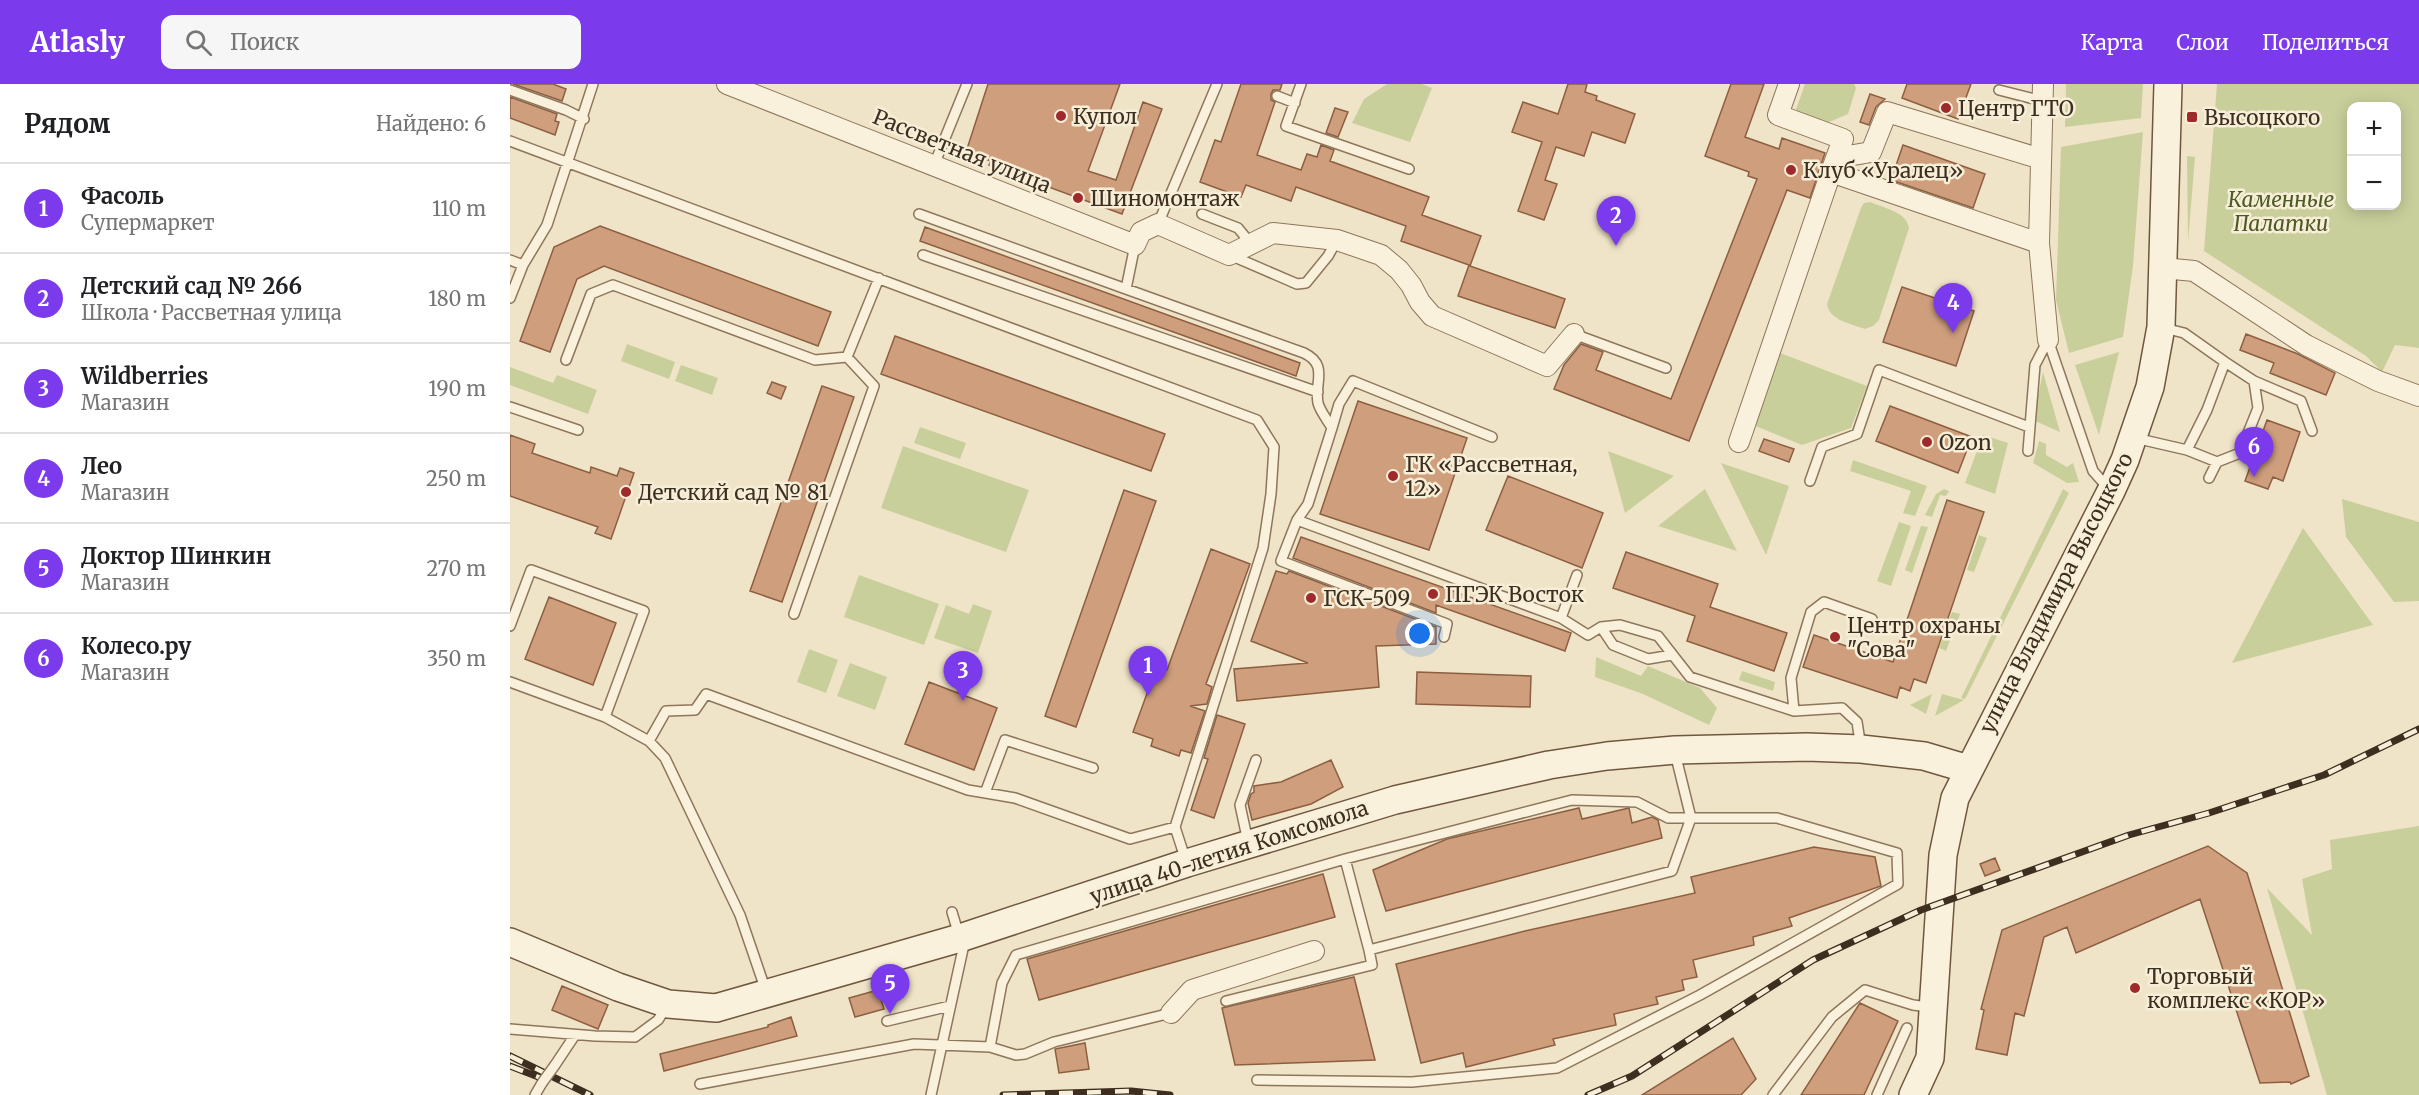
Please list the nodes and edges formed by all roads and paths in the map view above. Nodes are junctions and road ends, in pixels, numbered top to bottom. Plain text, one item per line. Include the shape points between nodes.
1 (593, 84) edge
2 (727, 84) edge
3 (967, 84) edge
4 (1217, 84) edge
5 (1301, 84) edge
6 (1789, 84) edge
7 (2168, 84) edge
8 (510, 90) edge
9 (1999, 90) dead end
10 (2043, 93) edge
11 (1277, 96) dead end
12 (1295, 103) junction
13 (584, 119) junction
14 (510, 141) edge
15 (2041, 159) junction
16 (567, 161) junction
17 (934, 165) junction
18 (1834, 165) junction
19 (1409, 169) dead end
20 (919, 214) dead end
21 (1202, 214) dead end
22 (1158, 224) junction
23 (1337, 240) junction
24 (2039, 243) junction
25 (1251, 244) junction
26 (1135, 245) junction
27 (923, 255) dead end
28 (1229, 255) junction
29 (510, 260) edge
30 (523, 265) junction
31 (2163, 268) junction
32 (879, 278) junction
33 (1126, 289) junction
34 (510, 298) edge
35 (2161, 327) junction
36 (1574, 334) joint
37 (2048, 340) junction
38 (848, 357) junction
39 (566, 360) dead end
40 (2225, 362) junction
41 (1666, 368) dead end
42 (2254, 381) junction
43 (1318, 392) junction
44 (2419, 396) edge
45 (510, 407) edge
46 (2030, 427) junction
47 (1332, 428) junction
48 (578, 430) dead end
49 (2312, 431) dead end
50 (1492, 437) dead end
51 (2133, 438) junction
52 (1739, 442) dead end
53 (2187, 450) junction
54 (2028, 451) dead end
55 (2217, 462) junction
56 (2209, 478) dead end
57 (1810, 481) dead end
58 (2111, 491) junction
59 (1297, 520) junction
60 (1577, 575) dead end
61 (794, 614) dead end
62 (1561, 618) junction
63 (1872, 619) dead end
64 (510, 626) edge
65 (1601, 627) junction
66 (1444, 637) dead end
67 (1672, 655) junction
68 (510, 682) edge
69 (1794, 711) junction
70 (605, 717) junction
71 (649, 741) junction
72 (1861, 749) junction
73 (1675, 750) junction
74 (1256, 760) dead end
75 (1093, 768) dead end
76 (1968, 769) junction
77 (985, 793) junction
78 (1690, 818) junction
79 (1174, 827) junction
80 (1249, 844) junction
81 (1345, 859) junction
82 (1187, 863) junction
83 (952, 912) dead end
84 (960, 938) junction
85 (510, 942) edge
86 (1369, 950) junction
87 (1314, 951) dead end
88 (767, 995) junction
89 (1226, 1001) dead end
90 (668, 1004) junction
91 (950, 1006) junction
92 (1935, 1008) junction
93 (1171, 1013) joint
94 (887, 1021) dead end
95 (1907, 1028) dead end
96 (510, 1029) edge
97 (575, 1035) junction
98 (942, 1046) junction
99 (990, 1047) junction
100 (1257, 1080) dead end
101 (700, 1084) dead end
102 (535, 1095) edge
103 (931, 1095) edge
104 (1773, 1095) edge
105 (1877, 1095) edge
106 (1912, 1095) edge

1 - 13 lane
2 - 17 street, Рассветная улица
3 - 17 lane
4 - 22 lane
5 - 12 lane
6 - 18 street via 1778,116 1843,139
7 - 31 main road, улица Владимира Высоцкого
8 - 13 lane
9 - 10 lane
10 - 15 street
11 - 12 lane
12 - 19 lane via 1286,126
13 - 16 lane
14 - 16 lane
15 - 18 street via 1887,112 1871,152
15 - 24 street
16 - 30 lane via 547,225
16 - 32 lane
17 - 26 street, Рассветная улица
18 - 24 street
18 - 52 street
20 - 33 lane
21 - 25 lane via 1238,228
22 - 26 street via 1142,232
22 - 28 street
23 - 25 street via 1273,233
23 - 28 lane via 1306,283 1297,284
23 - 36 street via 1381,255 1399,270 1432,316 1547,366
24 - 37 street
25 - 28 street
26 - 33 lane
27 - 43 lane
29 - 30 lane
30 - 34 lane
31 - 35 main road, улица Владимира Высоцкого
31 - 44 street via 2194,271 2306,345 2378,381
32 - 38 lane
32 - 79 lane via 1257,420 1274,447 1263,548
33 - 43 lane via 1307,354 1316,360
35 - 40 lane via 2184,333
35 - 51 main road, улица Владимира Высоцкого via 2150,387
36 - 41 lane
37 - 46 lane via 2035,365
37 - 58 lane via 2093,471
38 - 39 lane via 815,360 613,285 591,294
38 - 61 lane via 874,386
40 - 42 lane
40 - 53 lane
42 - 49 lane via 2301,401
42 - 55 lane via 2258,408 2240,453
43 - 47 lane via 1318,404
45 - 48 lane
46 - 54 lane
46 - 57 lane via 1879,370 1857,434 1822,447
47 - 50 lane via 1339,404 1353,381
47 - 59 lane via 1308,504
51 - 53 lane
51 - 58 main road, улица Владимира Высоцкого
53 - 55 lane
55 - 56 lane
58 - 76 main road, улица Владимира Высоцкого
59 - 62 lane
59 - 66 lane via 1281,561 1448,624
60 - 62 lane
62 - 65 lane via 1588,635
63 - 69 lane via 1824,602 1811,612 1791,678
64 - 70 lane via 531,570 644,611
65 - 67 lane via 1620,625 1658,636
65 - 67 lane via 1613,645 1648,659
67 - 69 lane via 1690,677
68 - 70 lane
69 - 72 lane via 1842,708 1857,722
70 - 71 lane
71 - 77 lane via 666,711 696,710 706,694
71 - 88 lane via 665,758 740,915
72 - 73 main road, улица 40-летия Комсомола
72 - 76 main road, улица 40-летия Комсомола via 1924,756
73 - 78 lane
73 - 80 main road, улица 40-летия Комсомола via 1538,768 1395,800
74 - 80 lane via 1240,805
75 - 77 lane via 1005,740
76 - 92 main road, улица Владимира Высоцкого via 1955,798 1943,855
77 - 79 lane via 1015,798 1130,838
78 - 81 lane via 1668,818 1638,802 1572,800
78 - 86 lane via 1672,871
78 - 100 lane via 1777,818 1897,853 1898,884 1700,995 1557,1068 1412,1082
79 - 82 lane
80 - 82 main road, улица 40-летия Комсомола
81 - 86 lane
81 - 99 lane via 1016,955 1002,983
82 - 84 main road, улица 40-летия Комсомола
83 - 84 lane
84 - 88 main road, улица 40-летия Комсомола
84 - 91 lane via 963,949
85 - 90 main road, улица 40-летия Комсомола
86 - 89 lane via 1372,965
87 - 93 street via 1192,990
88 - 90 main road, улица 40-летия Комсомола via 716,1008
90 - 97 lane via 658,1020 635,1037
91 - 94 lane
91 - 98 lane
92 - 104 lane via 1865,990 1832,1017
92 - 106 main road, улица Владимира Высоцкого via 1930,1058
93 - 99 lane via 1054,1042 1025,1054
95 - 105 lane
96 - 97 lane
97 - 102 lane, bridge
98 - 99 lane
98 - 101 lane via 914,1044
98 - 103 lane

